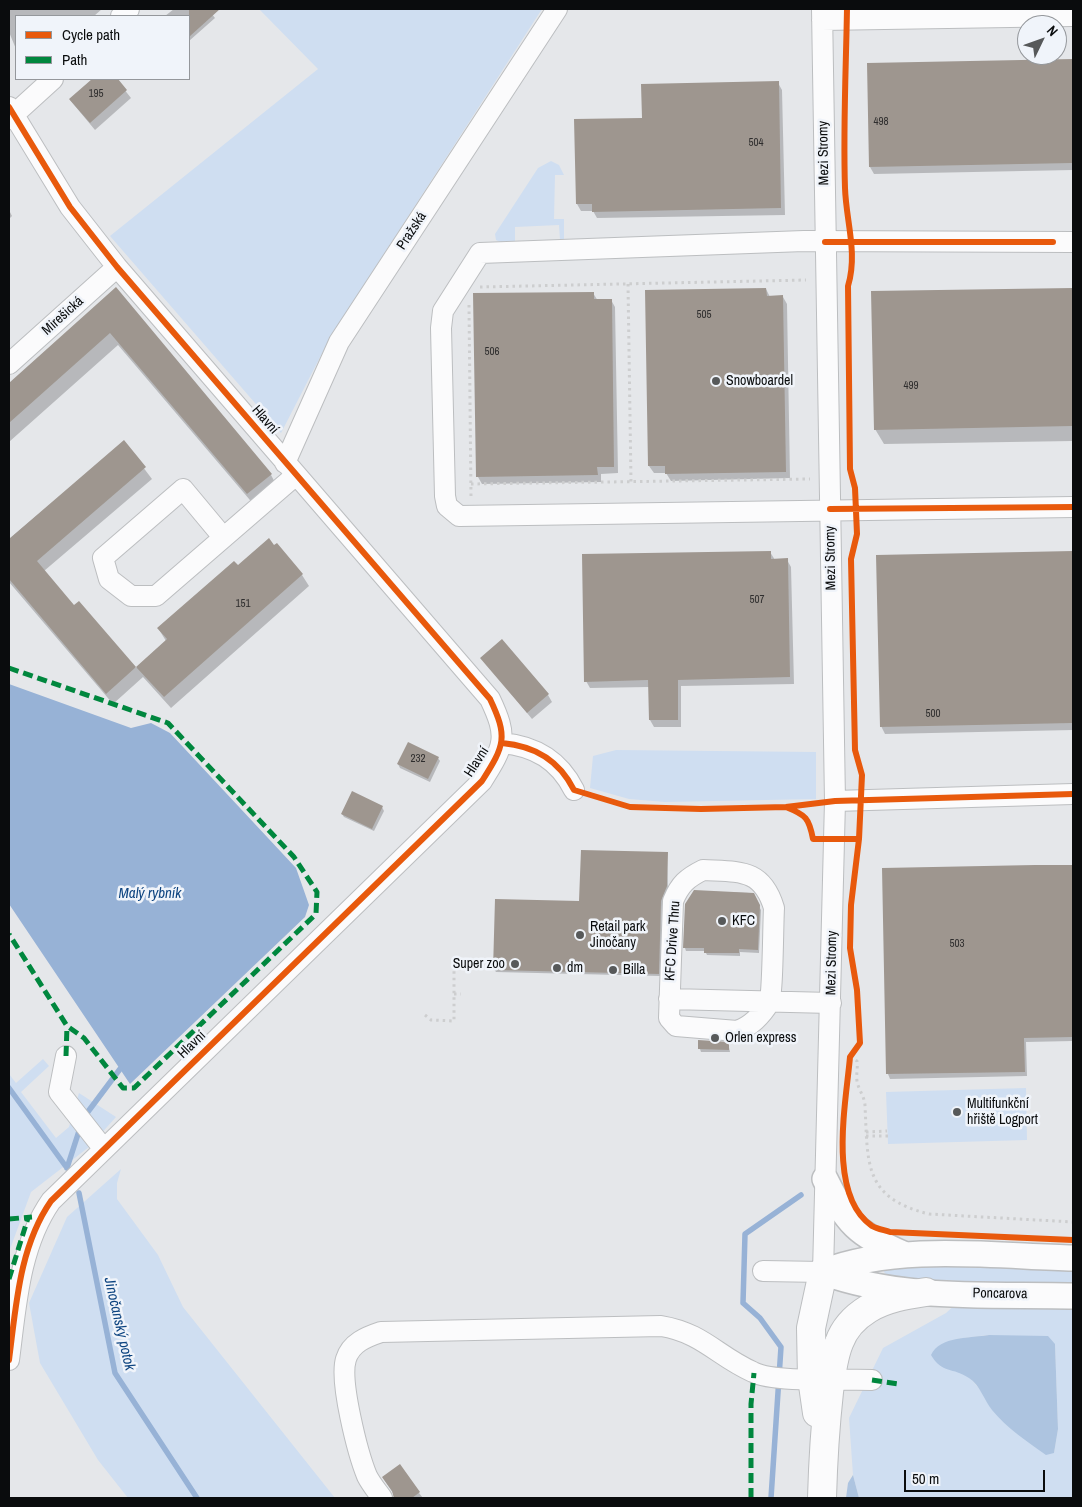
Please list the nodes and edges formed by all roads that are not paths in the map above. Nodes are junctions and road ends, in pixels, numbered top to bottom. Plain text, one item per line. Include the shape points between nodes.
1 (557, 9) edge
2 (822, 14) edge
3 (1073, 16) edge
4 (52, 80) edge
5 (10, 113) edge
6 (825, 242) junction
7 (1073, 242) edge
8 (117, 267) junction
9 (9, 364) edge
10 (291, 469) junction
11 (1073, 506) edge
12 (830, 509) junction
13 (224, 538) junction
14 (502, 743) junction
15 (574, 790) dead end
16 (1073, 794) edge
17 (835, 801) junction
18 (669, 999) junction
19 (770, 1002) junction
20 (831, 1010) junction
21 (66, 1056) dead end
22 (103, 1148) junction
23 (825, 1179) junction
24 (904, 1254) junction
25 (1073, 1258) edge
26 (763, 1271) dead end
27 (823, 1272) junction
28 (926, 1292) junction
29 (1073, 1296) edge
30 (9, 1360) edge
31 (812, 1378) junction
32 (872, 1380) dead end
33 (382, 1498) edge
34 (822, 1498) edge

1 - 10 street, Pražská via 339,342
2 - 3 street
2 - 6 street, Mezi Stromy
4 - 5 street
5 - 8 street, Hlavní via 70,207
6 - 7 street
6 - 12 street, Mezi Stromy
6 - 12 street via 480,253 447,303 441,318 445,496 447,506 459,516
8 - 9 street, Mirešická
8 - 10 street, Hlavní
10 - 13 street
10 - 14 street, Hlavní via 490,698 500,721
11 - 12 street
12 - 17 street, Mezi Stromy
13 - 13 street via 183,489 103,558 109,580 131,596 156,596
14 - 15 street via 533,749 554,761
14 - 22 street, Hlavní via 498,757 482,781
16 - 17 street
17 - 20 street, Mezi Stromy
18 - 19 street
18 - 19 street, KFC Drive Thru via 669,1018 676,1026 737,1031 754,1021
18 - 19 street, KFC Drive Thru via 673,901 688,877 703,870 745,872 760,881 770,894 774,908
19 - 20 street
20 - 23 street, Mezi Stromy
21 - 22 street via 59,1092
22 - 30 street, Hlavní via 51,1201 40,1217 22,1268
23 - 24 main road via 838,1204 859,1231
23 - 27 street, Mezi Stromy
24 - 25 main road
24 - 27 main road via 846,1263
26 - 27 street
27 - 28 main road, Poncarova via 871,1286
27 - 31 highway via 811,1328
28 - 29 main road, Poncarova
28 - 31 highway via 884,1301 858,1316
31 - 32 street
31 - 33 street via 771,1377 754,1373 695,1335 661,1326 380,1332 353,1346 346,1359 344,1374 354,1434 367,1476
31 - 34 highway via 823,1444

